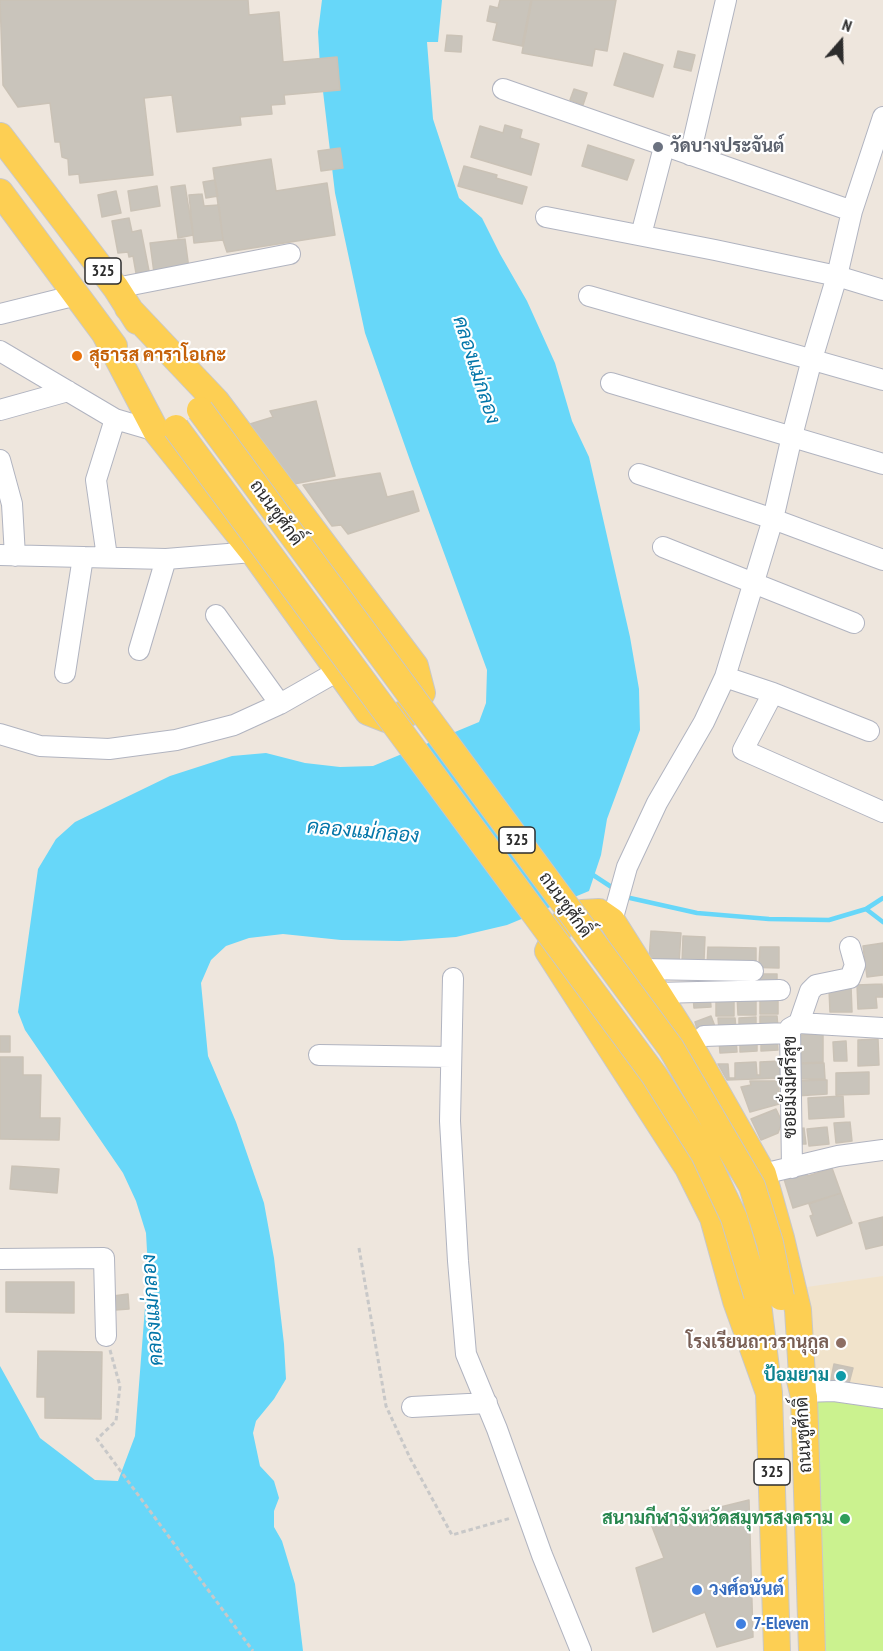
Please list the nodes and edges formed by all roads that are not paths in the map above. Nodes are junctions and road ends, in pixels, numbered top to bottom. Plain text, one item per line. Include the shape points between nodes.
1 (726, 0) edge
2 (503, 89) dead end
3 (883, 117) edge
4 (0, 136) edge
5 (664, 147) junction
6 (690, 155) junction
7 (874, 177) edge
8 (0, 192) edge
9 (852, 211) junction
10 (546, 217) dead end
11 (641, 235) junction
12 (290, 254) dead end
13 (837, 276) junction
14 (883, 290) edge
15 (77, 294) junction
16 (589, 296) dead end
17 (122, 298) junction
18 (0, 314) edge
19 (0, 351) edge
20 (812, 359) junction
21 (883, 380) edge
22 (611, 383) dead end
23 (68, 391) junction
24 (0, 410) edge
25 (115, 419) junction
26 (166, 430) junction
27 (792, 436) junction
28 (0, 460) edge
29 (883, 464) edge
30 (639, 474) dead end
31 (773, 519) junction
32 (663, 548) dead end
33 (253, 552) junction
34 (83, 556) junction
35 (4, 557) edge
36 (107, 557) junction
37 (166, 559) junction
38 (883, 560) edge
39 (753, 583) junction
40 (216, 615) dead end
41 (854, 623) dead end
42 (140, 650) dead end
43 (338, 671) junction
44 (65, 673) dead end
45 (725, 677) junction
46 (773, 693) junction
47 (280, 704) junction
48 (869, 731) dead end
49 (0, 734) edge
50 (883, 812) edge
51 (614, 913) junction
52 (850, 947) dead end
53 (643, 969) junction
54 (753, 971) dead end
55 (453, 978) dead end
56 (780, 990) dead end
57 (657, 993) junction
58 (794, 1028) junction
59 (883, 1028) edge
60 (704, 1036) dead end
61 (319, 1055) dead end
62 (451, 1057) junction
63 (883, 1150) edge
64 (792, 1168) junction
65 (762, 1174) junction
66 (0, 1259) edge
67 (769, 1296) junction
68 (106, 1336) road end
69 (803, 1392) junction
70 (769, 1394) junction
71 (883, 1398) edge
72 (487, 1403) junction
73 (412, 1407) dead end
74 (581, 1651) edge
75 (777, 1651) edge
76 (812, 1651) edge

1 - 6 street
2 - 5 street
3 - 7 street
4 - 17 main road, ถนนชูศักดิ์ / 325
5 - 6 street
5 - 11 street
6 - 9 street
7 - 9 street
8 - 15 main road, ถนนชูศักดิ์ / 325
9 - 13 street
10 - 11 street
11 - 13 street
12 - 17 street
13 - 14 street
13 - 20 street
15 - 18 street
15 - 26 main road, ถนนชูศักดิ์ / 325
16 - 20 street
17 - 43 main road via 216,401 415,666 422,693 408,713 386,719 368,712
17 - 67 main road, ถนนชูศักดิ์ / 325, bridge via 200,410 671,1048 752,1186 770,1243
19 - 23 street
20 - 21 street
20 - 27 street
22 - 27 street
23 - 24 street
23 - 25 street
25 - 26 street
25 - 36 street via 96,480
26 - 33 main road
26 - 67 main road, ถนนชูศักดิ์ / 325, bridge via 654,1075 705,1154
27 - 29 street
27 - 31 street
28 - 35 street via 12,504
30 - 31 street
31 - 38 street
31 - 39 street
32 - 39 street
33 - 37 street
33 - 43 main road
34 - 35 street
34 - 36 street
34 - 44 street
36 - 37 street
37 - 42 street
39 - 41 street
39 - 45 street
40 - 47 street
43 - 47 street
45 - 46 street
45 - 51 street via 657,803 627,867
46 - 48 street
46 - 50 street via 743,750
47 - 49 street via 234,725 176,740 109,749 40,746
51 - 53 main road
51 - 70 main road via 582,913 561,925 548,951 688,1168 713,1218 736,1301
52 - 58 street via 855,965 850,978 816,985
53 - 54 street
53 - 57 main road
55 - 62 street
56 - 57 street
57 - 65 main road
58 - 59 street, ซอยมั่งมีศรีสุข
58 - 60 street
58 - 64 street, ซอยมั่งมีศรีสุข
61 - 62 street
62 - 72 street via 450,1121 466,1354
63 - 64 street, ซอยมั่งมีศรีสุข
64 - 65 street, ซอยมั่งมีศรีสุข
65 - 69 main road via 798,1310
66 - 68 street via 104,1258
67 - 69 main road, ถนนชูศักดิ์ / 325 via 790,1344
67 - 70 main road, ถนนชูศักดิ์ / 325
69 - 71 street via 834,1391
69 - 76 main road, ถนนชูศักดิ์ / 325
70 - 75 main road, ถนนชูศักดิ์ / 325
72 - 73 street
72 - 74 street

